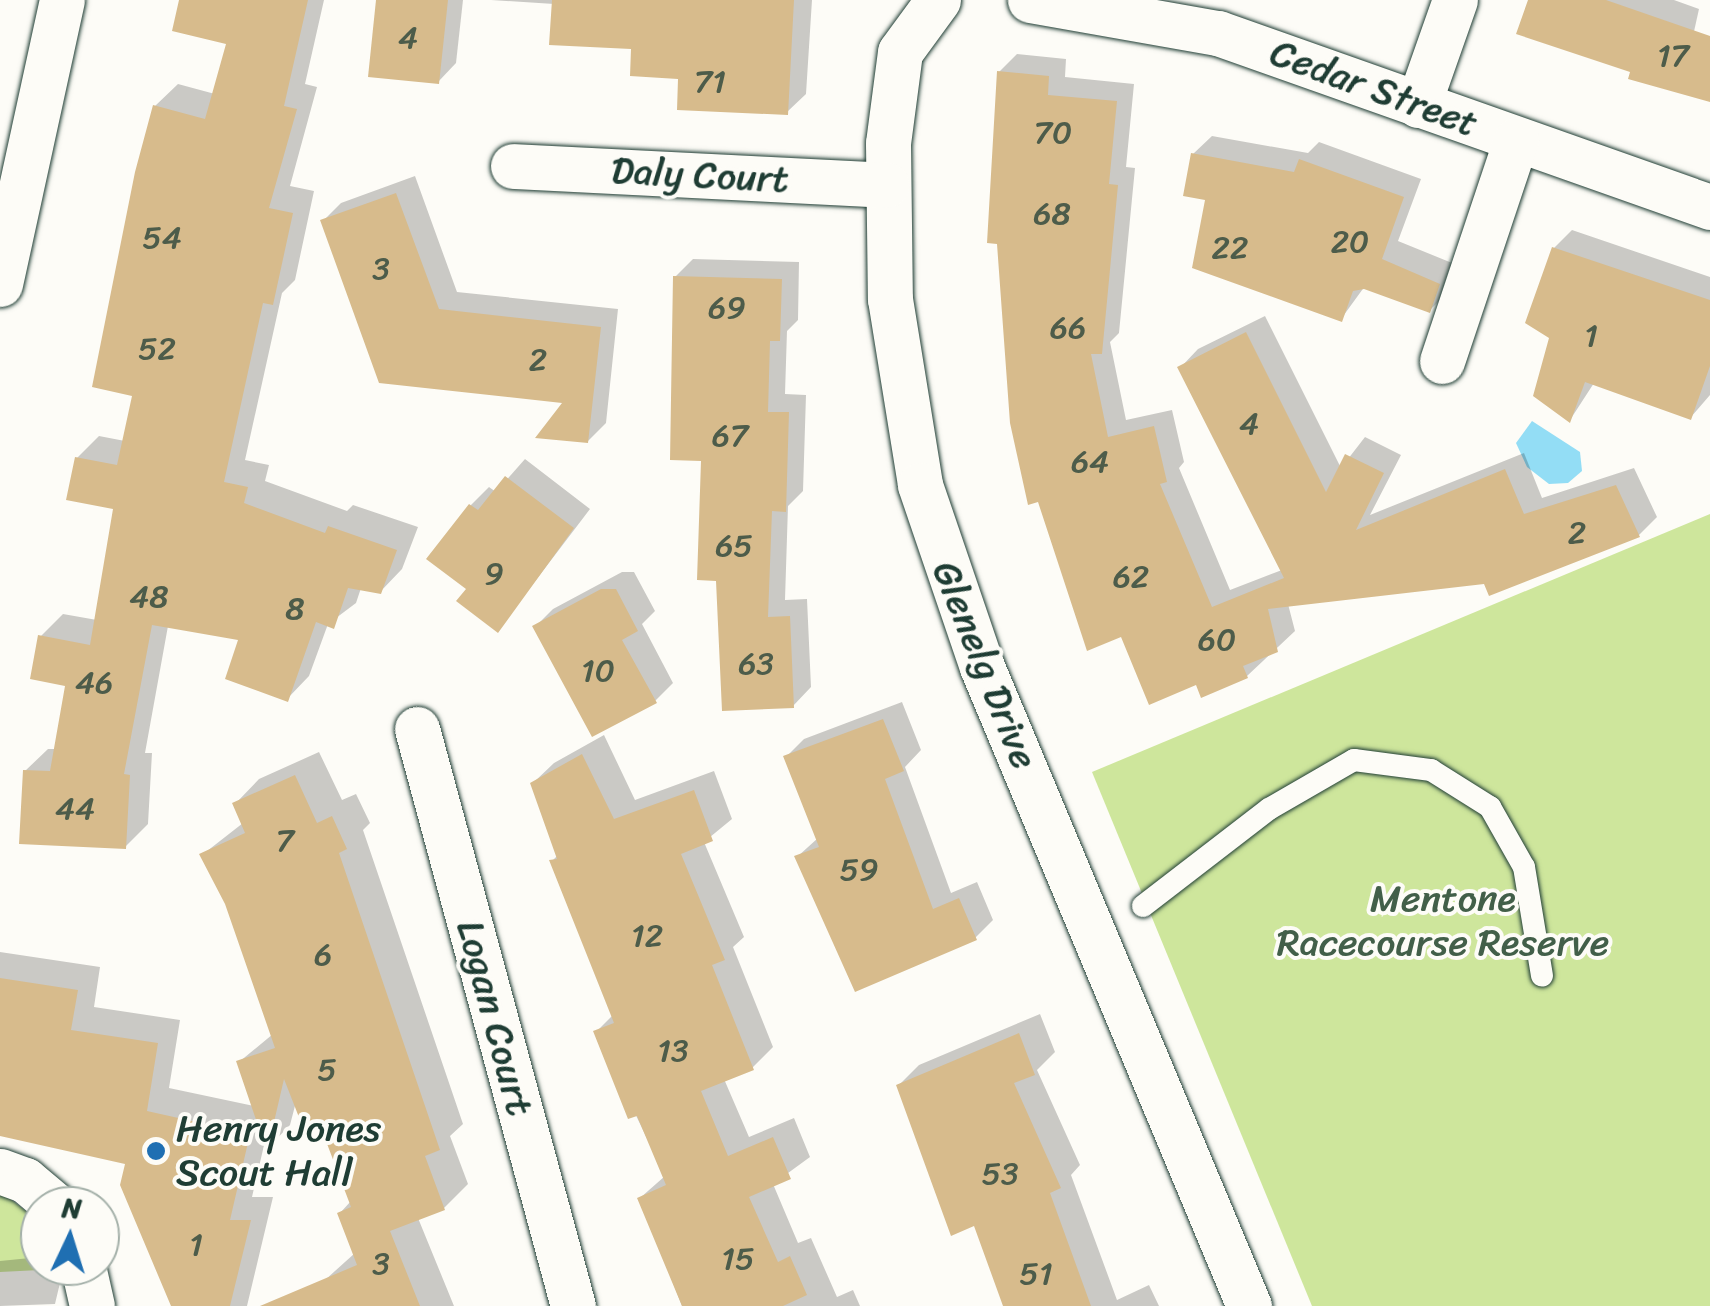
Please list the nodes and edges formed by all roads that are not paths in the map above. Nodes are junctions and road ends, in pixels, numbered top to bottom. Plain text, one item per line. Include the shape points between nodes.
1 (36, 0) edge
2 (62, 0) edge
3 (938, 0) edge
4 (1030, 0) edge
5 (1455, 0) edge
6 (51, 56) junction
7 (1418, 104) junction
8 (1516, 140) junction
9 (513, 166) dead end
10 (887, 185) junction
11 (1710, 206) edge
12 (0, 284) edge
13 (1442, 361) dead end
14 (418, 729) dead end
15 (1142, 906) dead end
16 (1542, 976) dead end
17 (0, 1171) edge
18 (32, 1186) edge
19 (573, 1306) edge
20 (1249, 1306) edge

1 - 6 street
2 - 6 street
3 - 10 street, Glenelg Drive via 900,52
4 - 7 street, Cedar Street via 1218,33
5 - 7 street
6 - 12 street
7 - 8 street, Cedar Street
8 - 11 street, Cedar Street
8 - 13 street
9 - 10 street, Daly Court
10 - 20 street, Glenelg Drive via 890,299 907,418 938,546
14 - 19 street, Logan Court
15 - 16 lane via 1269,809 1354,760 1430,770 1490,807 1524,868
17 - 18 street

